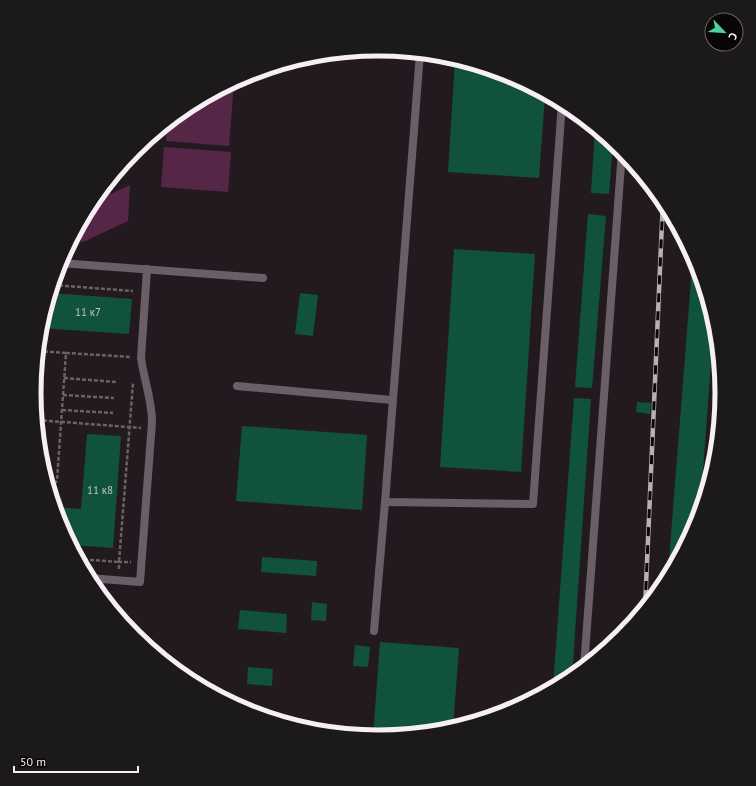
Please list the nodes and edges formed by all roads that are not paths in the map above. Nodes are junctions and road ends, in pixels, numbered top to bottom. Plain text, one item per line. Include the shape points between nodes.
1 (420, 59) edge
2 (561, 111) edge
3 (621, 161) edge
4 (67, 263) edge
5 (147, 269) junction
6 (263, 278) dead end
7 (237, 386) dead end
8 (392, 400) junction
9 (384, 502) junction
10 (97, 579) edge
11 (374, 632) dead end
12 (585, 659) edge

1 - 8 lane
2 - 9 lane via 533,504
3 - 12 lane
4 - 5 lane
5 - 6 lane
5 - 10 lane via 141,358 152,411 152,429 140,582
7 - 8 lane
8 - 9 lane
9 - 11 lane

